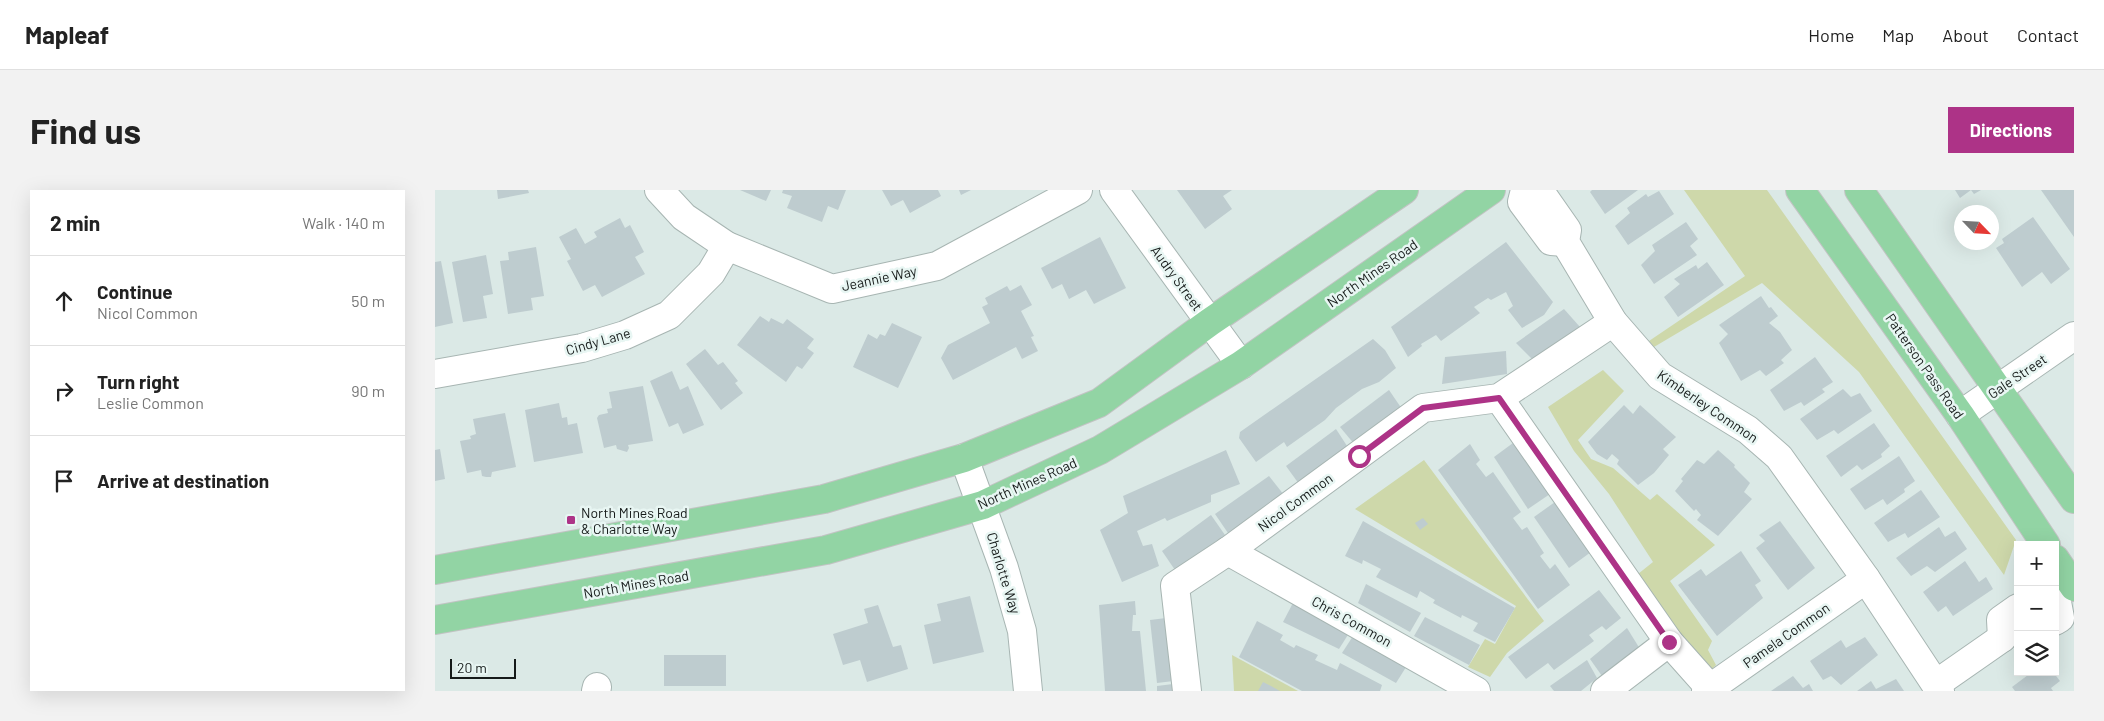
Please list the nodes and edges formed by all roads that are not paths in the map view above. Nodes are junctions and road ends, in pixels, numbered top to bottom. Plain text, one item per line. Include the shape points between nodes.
1 (659, 190) edge
2 (1078, 190) edge
3 (1114, 190) edge
4 (1404, 190) edge
5 (1491, 190) edge
6 (1525, 190) edge
7 (1539, 190) edge
8 (1800, 190) edge
9 (1859, 190) edge
10 (1565, 242) junction
11 (727, 246) junction
12 (1209, 322) junction
13 (1613, 322) junction
14 (2074, 336) edge
15 (1241, 365) junction
16 (435, 374) edge
17 (1998, 388) junction
18 (1499, 398) junction
19 (1961, 415) junction
20 (964, 458) junction
21 (2074, 499) edge
22 (983, 505) junction
23 (2043, 541) edge
24 (1228, 551) junction
25 (435, 570) edge
26 (1865, 579) junction
27 (2059, 580) edge
28 (2063, 600) edge
29 (2014, 611) edge
30 (435, 620) edge
31 (2010, 641) edge
32 (1669, 642) junction
33 (1938, 688) edge
34 (1708, 690) edge
35 (1029, 691) edge
36 (1187, 691) edge
37 (1476, 691) edge
38 (1605, 691) edge

1 - 11 street, Jeannie Way via 685,216
2 - 11 street, Jeannie Way via 937,266 832,289
3 - 12 street, Audry Street
4 - 12 main road
5 - 15 main road, North Mines Road
6 - 10 street via 1522,202 1551,241
7 - 10 street, Kimberley Common via 1567,230
8 - 19 main road, Patterson Pass Road
9 - 17 main road
10 - 13 street, Kimberley Common
11 - 16 street, Cindy Lane via 711,274 669,315 625,335 582,348
12 - 15 street, Audry Street
12 - 20 main road via 1099,403
13 - 18 street, Nicol Common
13 - 26 street, Kimberley Common via 1659,376 1749,430 1779,457
14 - 17 street, Gale Street
15 - 22 main road, North Mines Road via 1100,450
17 - 19 street, Gale Street
17 - 21 main road
18 - 24 street, Nicol Common via 1423,408
18 - 32 street
19 - 23 main road, Patterson Pass Road
20 - 22 street, Charlotte Way
20 - 25 main road via 825,498
22 - 30 main road, North Mines Road via 826,550
22 - 35 street, Charlotte Way via 1022,631
24 - 36 street, Nicol Common via 1175,586
24 - 37 street, Chris Common
26 - 33 street, Kimberley Common
26 - 34 street, Pamela Common
27 - 28 main road
29 - 31 street via 2001,620
31 - 33 street
32 - 34 street
32 - 38 street

